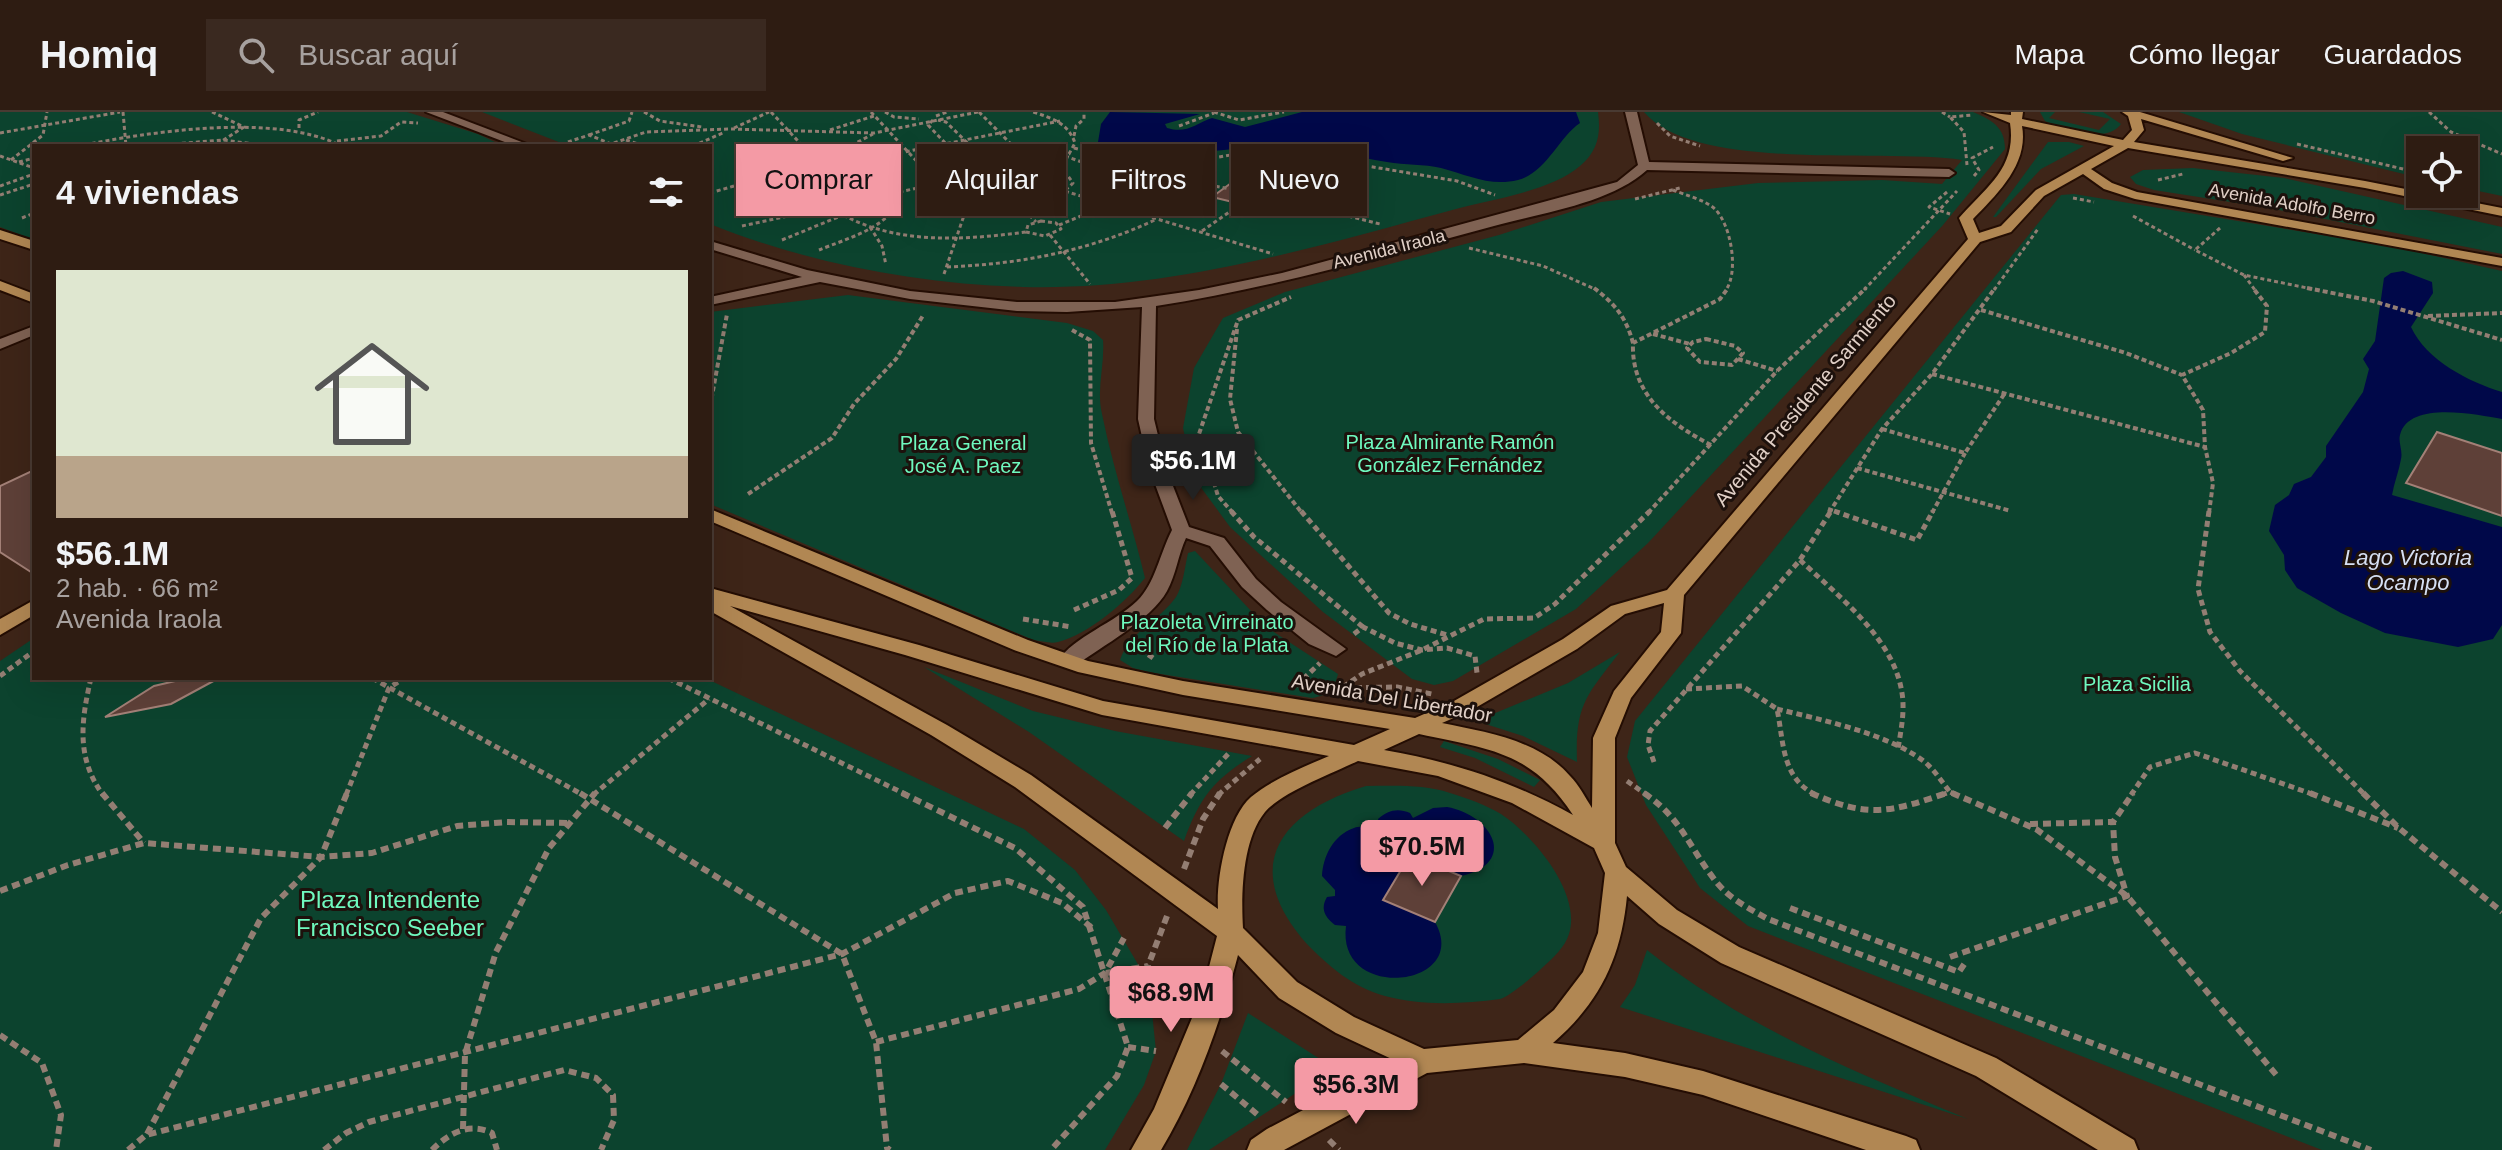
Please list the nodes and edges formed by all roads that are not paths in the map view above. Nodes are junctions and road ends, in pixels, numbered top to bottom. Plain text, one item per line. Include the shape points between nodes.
1 (1631, 112) edge
2 (1989, 112) edge
3 (2132, 113) edge
4 (2015, 116) edge
5 (431, 118) edge
6 (519, 144) edge
7 (2125, 145) junction
8 (1644, 166) junction
9 (2082, 168) junction
10 (1949, 173) dead end
11 (2406, 191) joint
12 (2478, 207) edge
13 (2502, 212) edge
14 (0, 234) edge
15 (1975, 239) junction
16 (32, 245) edge
17 (712, 246) edge
18 (2502, 262) edge
19 (822, 277) junction
20 (0, 285) edge
21 (32, 298) edge
22 (712, 301) edge
23 (1149, 302) junction
24 (32, 331) edge
25 (0, 344) edge
26 (712, 515) edge
27 (1181, 530) junction
28 (1674, 594) junction
29 (712, 595) edge
30 (712, 604) edge
31 (32, 607) edge
32 (0, 628) edge
33 (1336, 649) dead end
34 (1068, 661) junction
35 (1418, 726) junction
36 (1359, 754) junction
37 (1603, 843) junction
38 (1617, 873) junction
39 (1231, 932) junction
40 (1524, 1051) junction
41 (1423, 1061) junction
42 (1145, 1150) edge
43 (1261, 1150) edge
44 (1906, 1150) edge
45 (2124, 1150) edge

1 - 8 street
2 - 4 main road
3 - 7 main road via 2138,130
3 - 11 main road
4 - 7 main road
4 - 15 main road via 2017,151 1966,218
5 - 6 street
7 - 9 main road, Avenida Presidente Sarmiento
7 - 11 main road
8 - 10 street
8 - 23 street, Avenida Iraola via 1622,185 1482,226 1221,291
9 - 15 main road, Avenida Presidente Sarmiento via 2040,193 2006,229
9 - 18 main road, Avenida Adolfo Berro via 2108,186 2135,195
12 - 13 main road
14 - 16 main road
15 - 28 main road, Avenida Presidente Sarmiento
17 - 19 street, Avenida Iraola
19 - 22 street
19 - 23 street, Avenida Iraola via 999,303 1070,308
20 - 21 main road
23 - 27 street via 1145,404 1155,456
24 - 25 street
26 - 34 main road, Avenida Del Libertador
27 - 33 street via 1217,542 1274,606
27 - 34 street via 1159,589 1142,608
28 - 35 main road via 1618,610 1570,644
28 - 37 main road via 1671,633 1621,696 1604,738
29 - 36 main road via 1102,708
30 - 39 main road via 1023,781
31 - 32 main road
34 - 35 main road, Avenida Del Libertador via 1183,688
35 - 36 main road
35 - 37 main road, Avenida Del Libertador via 1499,743 1540,763 1562,781
36 - 37 main road via 1481,780
36 - 39 main road via 1300,778 1258,804 1237,851 1229,889
37 - 38 main road
38 - 40 main road via 1611,933 1593,978 1563,1018
38 - 45 main road via 1668,917 1730,955 1986,1067
39 - 41 main road via 1288,990 1345,1025
39 - 42 main road via 1215,994 1165,1117
40 - 41 main road
40 - 44 main road via 1703,1083
41 - 43 main road

